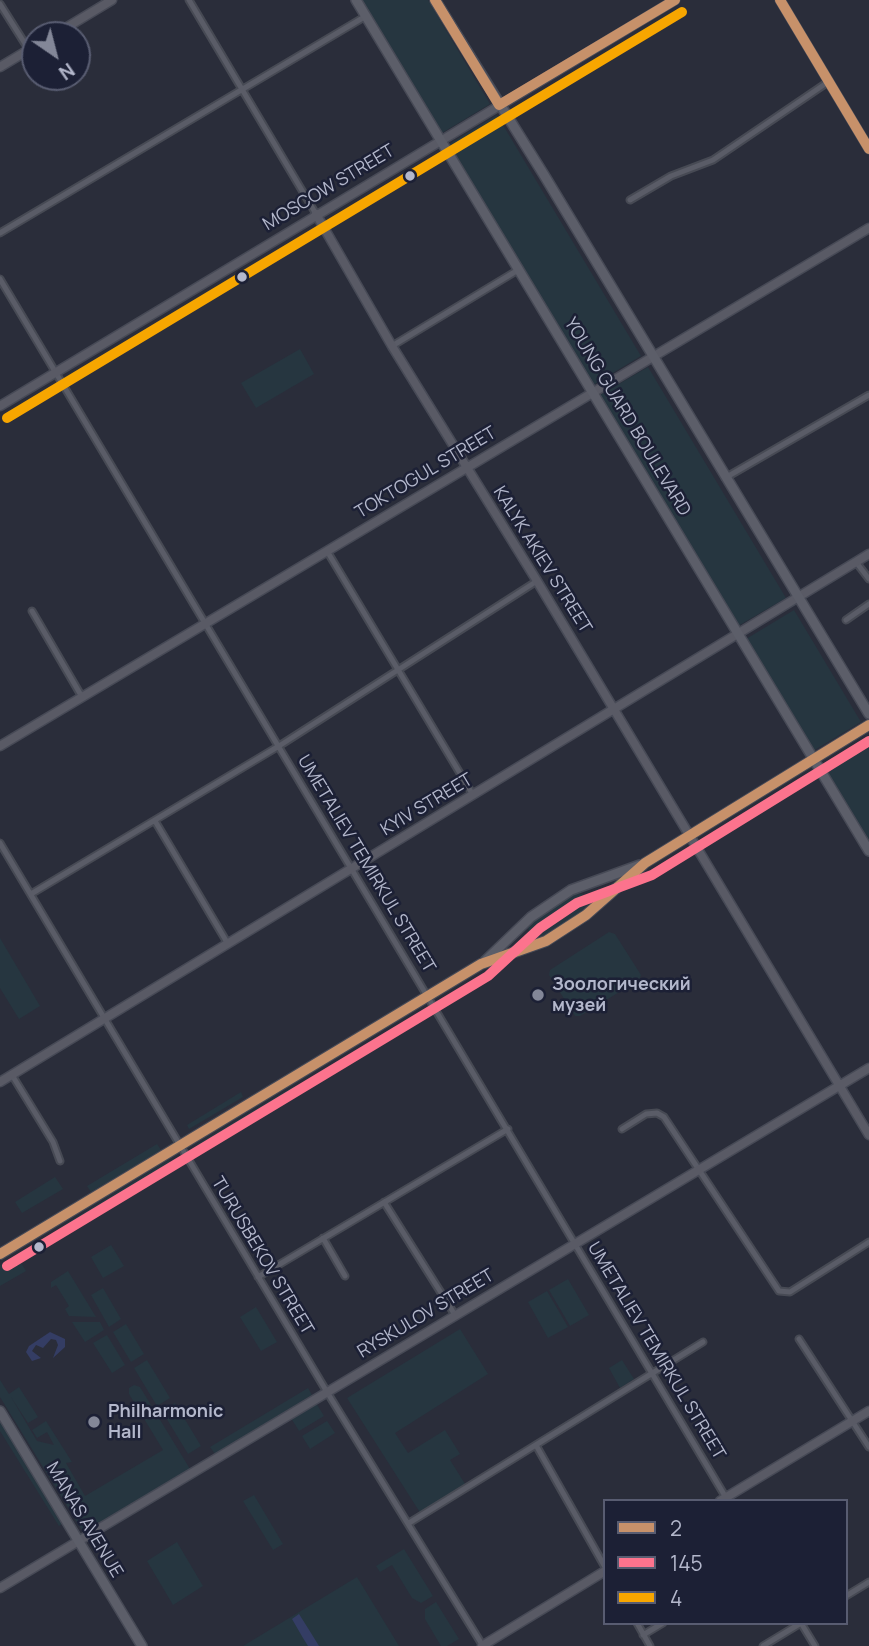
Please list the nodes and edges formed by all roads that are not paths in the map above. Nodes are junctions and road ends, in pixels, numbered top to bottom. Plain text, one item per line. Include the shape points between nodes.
1 (113, 0) edge
2 (189, 0) edge
3 (356, 0) edge
4 (435, 0) edge
5 (675, 0) edge
6 (779, 0) edge
7 (0, 4) edge
8 (366, 16) junction
9 (78, 21) edge
10 (21, 33) edge
11 (21, 55) edge
12 (0, 67) edge
13 (828, 82) junction
14 (243, 90) junction
15 (499, 106) junction
16 (440, 141) junction
17 (869, 149) edge
18 (630, 200) dead end
19 (316, 214) junction
20 (869, 228) edge
21 (0, 233) edge
22 (519, 269) junction
23 (0, 279) edge
24 (393, 346) junction
25 (653, 357) junction
26 (57, 372) junction
27 (594, 391) junction
28 (869, 395) edge
29 (0, 407) edge
30 (467, 468) junction
31 (725, 478) junction
32 (327, 551) junction
33 (869, 554) edge
34 (856, 562) junction
35 (869, 579) edge
36 (537, 581) junction
37 (797, 598) junction
38 (869, 604) edge
39 (32, 611) dead end
40 (846, 620) dead end
41 (206, 624) junction
42 (737, 635) junction
43 (396, 670) junction
44 (82, 697) junction
45 (614, 709) junction
46 (869, 714) edge
47 (869, 725) edge
48 (0, 746) edge
49 (279, 746) junction
50 (813, 760) junction
51 (473, 795) junction
52 (155, 821) junction
53 (690, 836) junction
54 (0, 843) edge
55 (869, 851) edge
56 (645, 863) junction
57 (353, 869) junction
58 (31, 894) junction
59 (228, 944) junction
60 (481, 964) junction
61 (429, 996) junction
62 (105, 1018) junction
63 (869, 1068) edge
64 (12, 1075) junction
65 (0, 1082) edge
66 (839, 1085) junction
67 (508, 1129) junction
68 (622, 1129) dead end
69 (869, 1135) edge
70 (180, 1146) junction
71 (60, 1161) dead end
72 (699, 1170) junction
73 (384, 1202) junction
74 (323, 1238) junction
75 (869, 1242) edge
76 (575, 1243) junction
77 (0, 1254) edge
78 (345, 1276) dead end
79 (258, 1277) junction
80 (455, 1315) junction
81 (799, 1339) dead end
82 (703, 1342) dead end
83 (654, 1374) junction
84 (327, 1392) junction
85 (869, 1410) edge
86 (0, 1411) edge
87 (852, 1421) junction
88 (537, 1447) junction
89 (869, 1447) edge
90 (724, 1499) edge
91 (727, 1499) edge
92 (409, 1523) junction
93 (78, 1541) junction
94 (603, 1565) edge
95 (603, 1570) edge
96 (869, 1582) edge
97 (0, 1588) edge
98 (848, 1595) edge
99 (638, 1625) edge
100 (660, 1625) edge
101 (798, 1625) edge
102 (802, 1625) edge
103 (643, 1635) junction
104 (142, 1646) edge
105 (482, 1646) edge
106 (650, 1646) edge
107 (763, 1646) edge
108 (815, 1646) edge

1 - 9 main road
2 - 14 street, KALYK AKIEV STREET
3 - 8 main road, YOUNG GUARD BOULEVARD
4 - 15 main road
5 - 15 main road, MOSCOW STREET
6 - 13 main road
7 - 10 street
8 - 14 street
8 - 16 main road, YOUNG GUARD BOULEVARD
11 - 12 main road
13 - 17 main road
13 - 18 street via 713,160 671,176
14 - 19 street, KALYK AKIEV STREET
14 - 21 street
15 - 16 main road, MOSCOW STREET
15 - 25 main road
16 - 19 main road, MOSCOW STREET
16 - 22 main road, YOUNG GUARD BOULEVARD
19 - 24 main road, KALYK AKIEV STREET
19 - 26 main road, MOSCOW STREET
20 - 25 main road, TOKTOGUL STREET
22 - 24 street
22 - 27 main road, YOUNG GUARD BOULEVARD
23 - 26 street, UMETALIEV TEMIRKUL STREET
24 - 30 main road, KALYK AKIEV STREET
25 - 27 main road, TOKTOGUL STREET
25 - 31 main road
26 - 29 main road, MOSCOW STREET
26 - 41 street, UMETALIEV TEMIRKUL STREET
27 - 30 main road, TOKTOGUL STREET
27 - 42 main road, YOUNG GUARD BOULEVARD
28 - 31 street
30 - 32 main road, TOKTOGUL STREET
30 - 36 main road, KALYK AKIEV STREET
31 - 37 main road
32 - 41 main road, TOKTOGUL STREET
32 - 43 street
33 - 34 main road, KYIV STREET
34 - 35 street
34 - 37 main road, KYIV STREET
36 - 43 street
36 - 45 main road, KALYK AKIEV STREET
37 - 42 main road, KYIV STREET
37 - 46 main road
38 - 40 street
39 - 44 street
41 - 44 main road, TOKTOGUL STREET
41 - 49 street, UMETALIEV TEMIRKUL STREET
42 - 45 main road, KYIV STREET
42 - 50 main road, YOUNG GUARD BOULEVARD
43 - 49 street
43 - 51 street
44 - 48 main road, TOKTOGUL STREET
45 - 51 main road, KYIV STREET
45 - 53 main road, KALYK AKIEV STREET
47 - 50 main road
49 - 52 street
49 - 57 street, UMETALIEV TEMIRKUL STREET
50 - 53 main road
50 - 55 main road, YOUNG GUARD BOULEVARD
51 - 57 main road, KYIV STREET
52 - 58 street
52 - 59 street
53 - 56 main road
53 - 66 main road, KALYK AKIEV STREET
54 - 58 street, TURUSBEKOV STREET
56 - 60 main road via 601,903 555,935
56 - 60 main road via 571,891 531,917
57 - 59 main road, KYIV STREET
57 - 61 street, UMETALIEV TEMIRKUL STREET
58 - 62 street, TURUSBEKOV STREET
59 - 62 main road, KYIV STREET
60 - 61 main road
61 - 67 street, UMETALIEV TEMIRKUL STREET
61 - 70 main road
62 - 64 main road, KYIV STREET
62 - 70 street, TURUSBEKOV STREET
63 - 66 main road, RYSKULOV STREET
64 - 65 main road, KYIV STREET
64 - 71 street
66 - 69 main road, KALYK AKIEV STREET
66 - 72 main road, RYSKULOV STREET
67 - 73 street
67 - 76 street, UMETALIEV TEMIRKUL STREET
68 - 72 street via 646,1114 657,1113
70 - 77 main road
70 - 79 street, TURUSBEKOV STREET
72 - 75 street via 779,1291 790,1292
72 - 76 main road, RYSKULOV STREET
73 - 74 street
73 - 80 street
74 - 78 street
74 - 79 street
76 - 80 main road, RYSKULOV STREET
76 - 83 street, UMETALIEV TEMIRKUL STREET
79 - 84 street, TURUSBEKOV STREET
80 - 84 main road, RYSKULOV STREET
81 - 87 street
82 - 83 street
83 - 88 street
83 - 90 street, UMETALIEV TEMIRKUL STREET
84 - 92 street, TURUSBEKOV STREET
84 - 93 main road, RYSKULOV STREET
85 - 87 main road
86 - 93 main road, MANAS AVENUE
87 - 89 street
87 - 91 main road
88 - 92 street
88 - 94 street
92 - 105 street, TURUSBEKOV STREET
93 - 97 main road, RYSKULOV STREET
93 - 104 main road, MANAS AVENUE
95 - 105 main road
96 - 98 street
99 - 103 street
100 - 103 street
101 - 107 street
102 - 108 street
103 - 106 street

